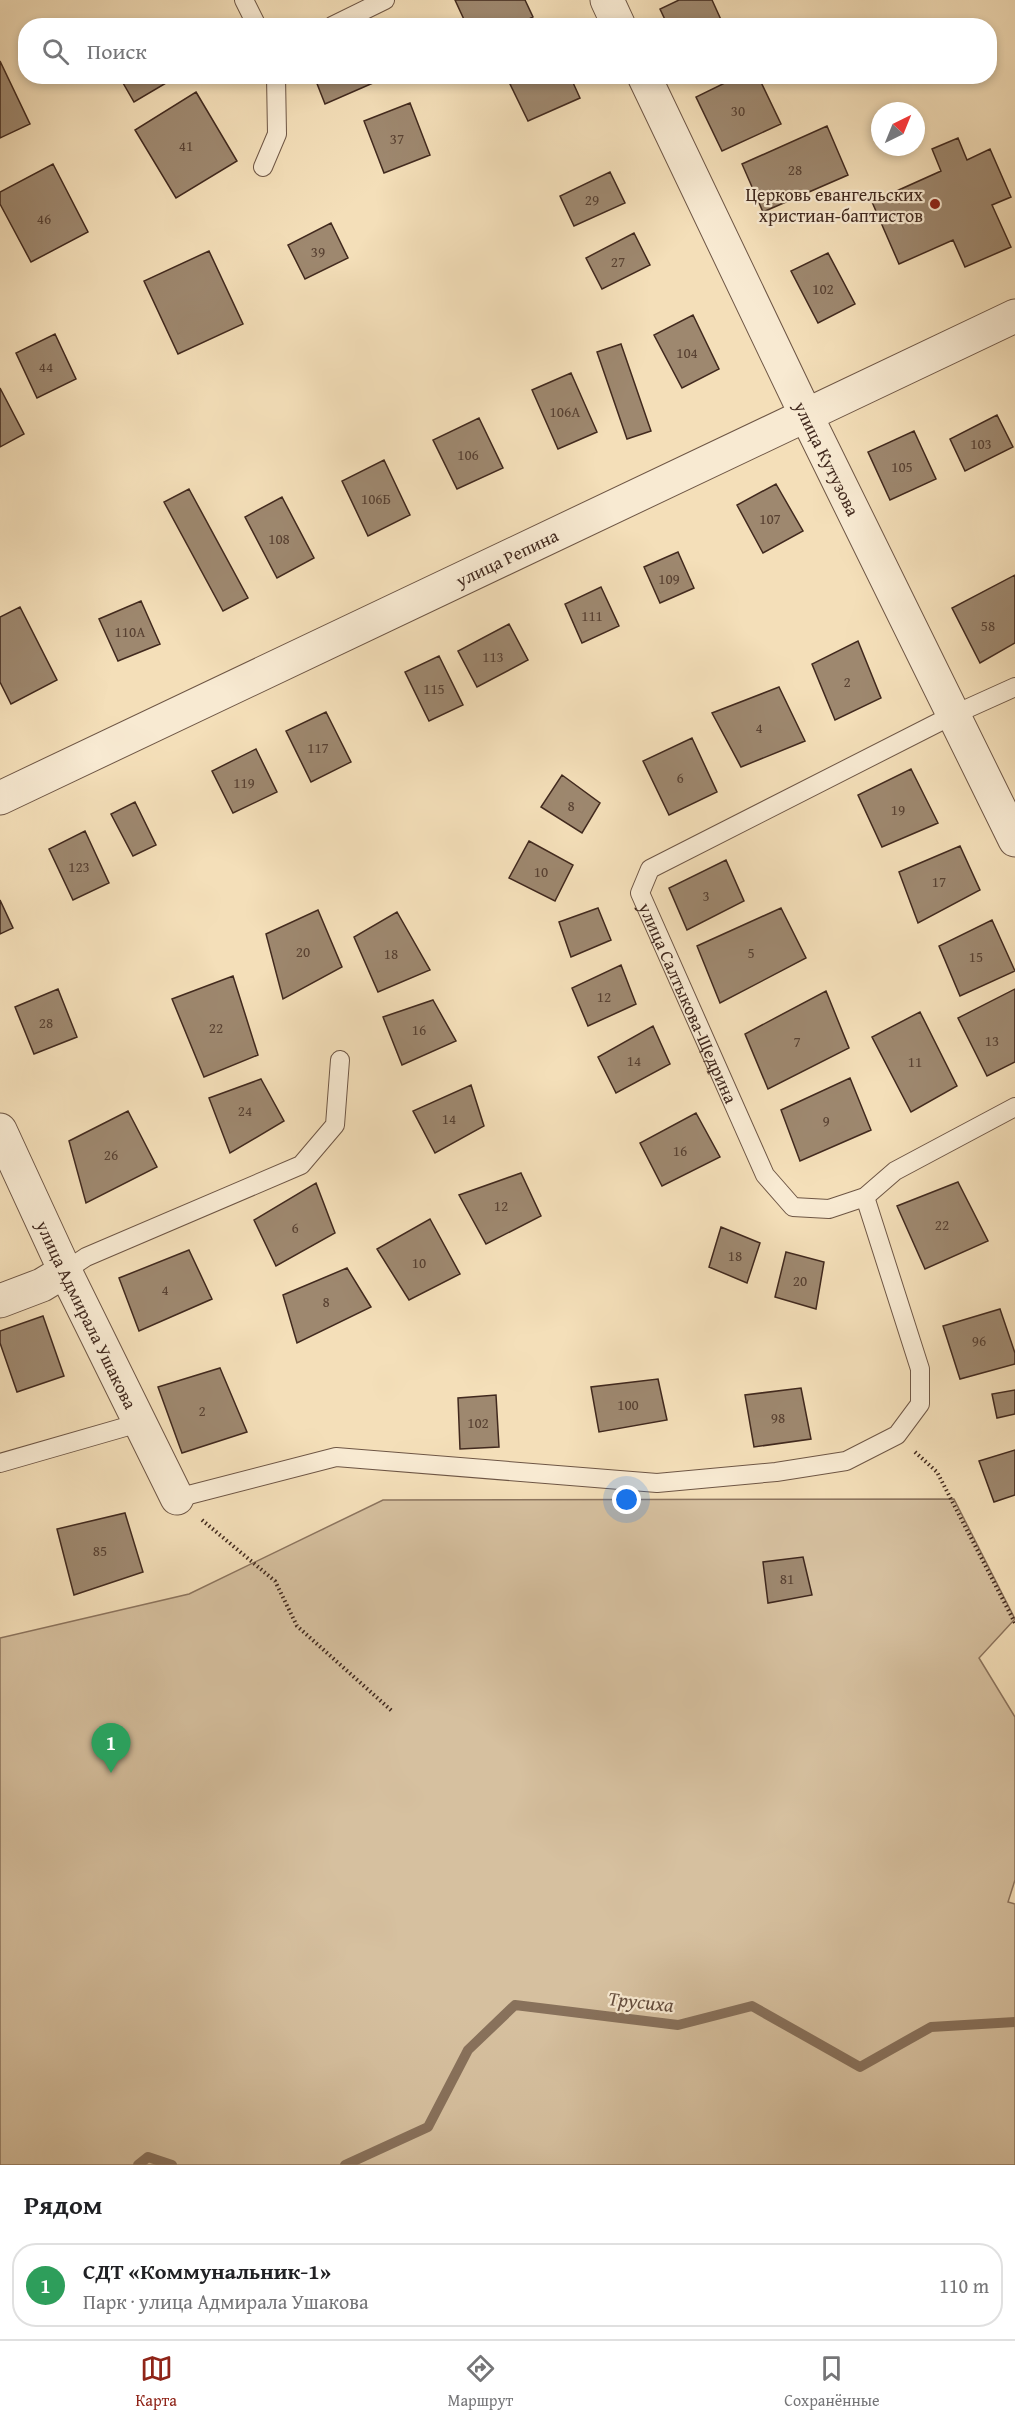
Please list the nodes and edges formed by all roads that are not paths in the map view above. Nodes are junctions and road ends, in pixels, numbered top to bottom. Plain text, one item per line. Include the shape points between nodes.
1 (244, 0) edge
2 (386, 0) edge
3 (607, 0) edge
4 (252, 18) edge
5 (349, 18) edge
6 (616, 18) edge
7 (276, 84) edge
8 (648, 84) edge
9 (263, 167) dead end
10 (1015, 316) edge
11 (806, 415) junction
12 (1015, 687) edge
13 (953, 715) junction
14 (0, 798) edge
15 (1015, 840) edge
16 (340, 1060) dead end
17 (1015, 1107) edge
18 (0, 1130) edge
19 (865, 1197) junction
20 (65, 1271) junction
21 (0, 1301) edge
22 (139, 1423) junction
23 (0, 1463) edge
24 (177, 1498) joint

1 - 4 lane
2 - 5 lane
3 - 6 street
7 - 9 lane via 277,134
8 - 11 street, улица Кутузова
10 - 11 street, улица Репина
11 - 13 street, улица Кутузова
11 - 14 street, улица Репина
12 - 13 lane, улица Салтыкова-Щедрина
13 - 15 street, улица Кутузова
13 - 19 lane, улица Салтыкова-Щедрина via 650,869 640,893 765,1175 793,1207 829,1209
16 - 20 lane via 335,1125 301,1165 86,1257
17 - 19 lane, улица Салтыкова-Щедрина via 895,1171
18 - 20 street, улица Адмирала Ушакова
19 - 24 lane via 920,1370 920,1404 897,1435 846,1461 657,1483 336,1457
20 - 21 street via 42,1285
20 - 22 street, улица Адмирала Ушакова
22 - 23 lane
22 - 24 street, улица Адмирала Ушакова

